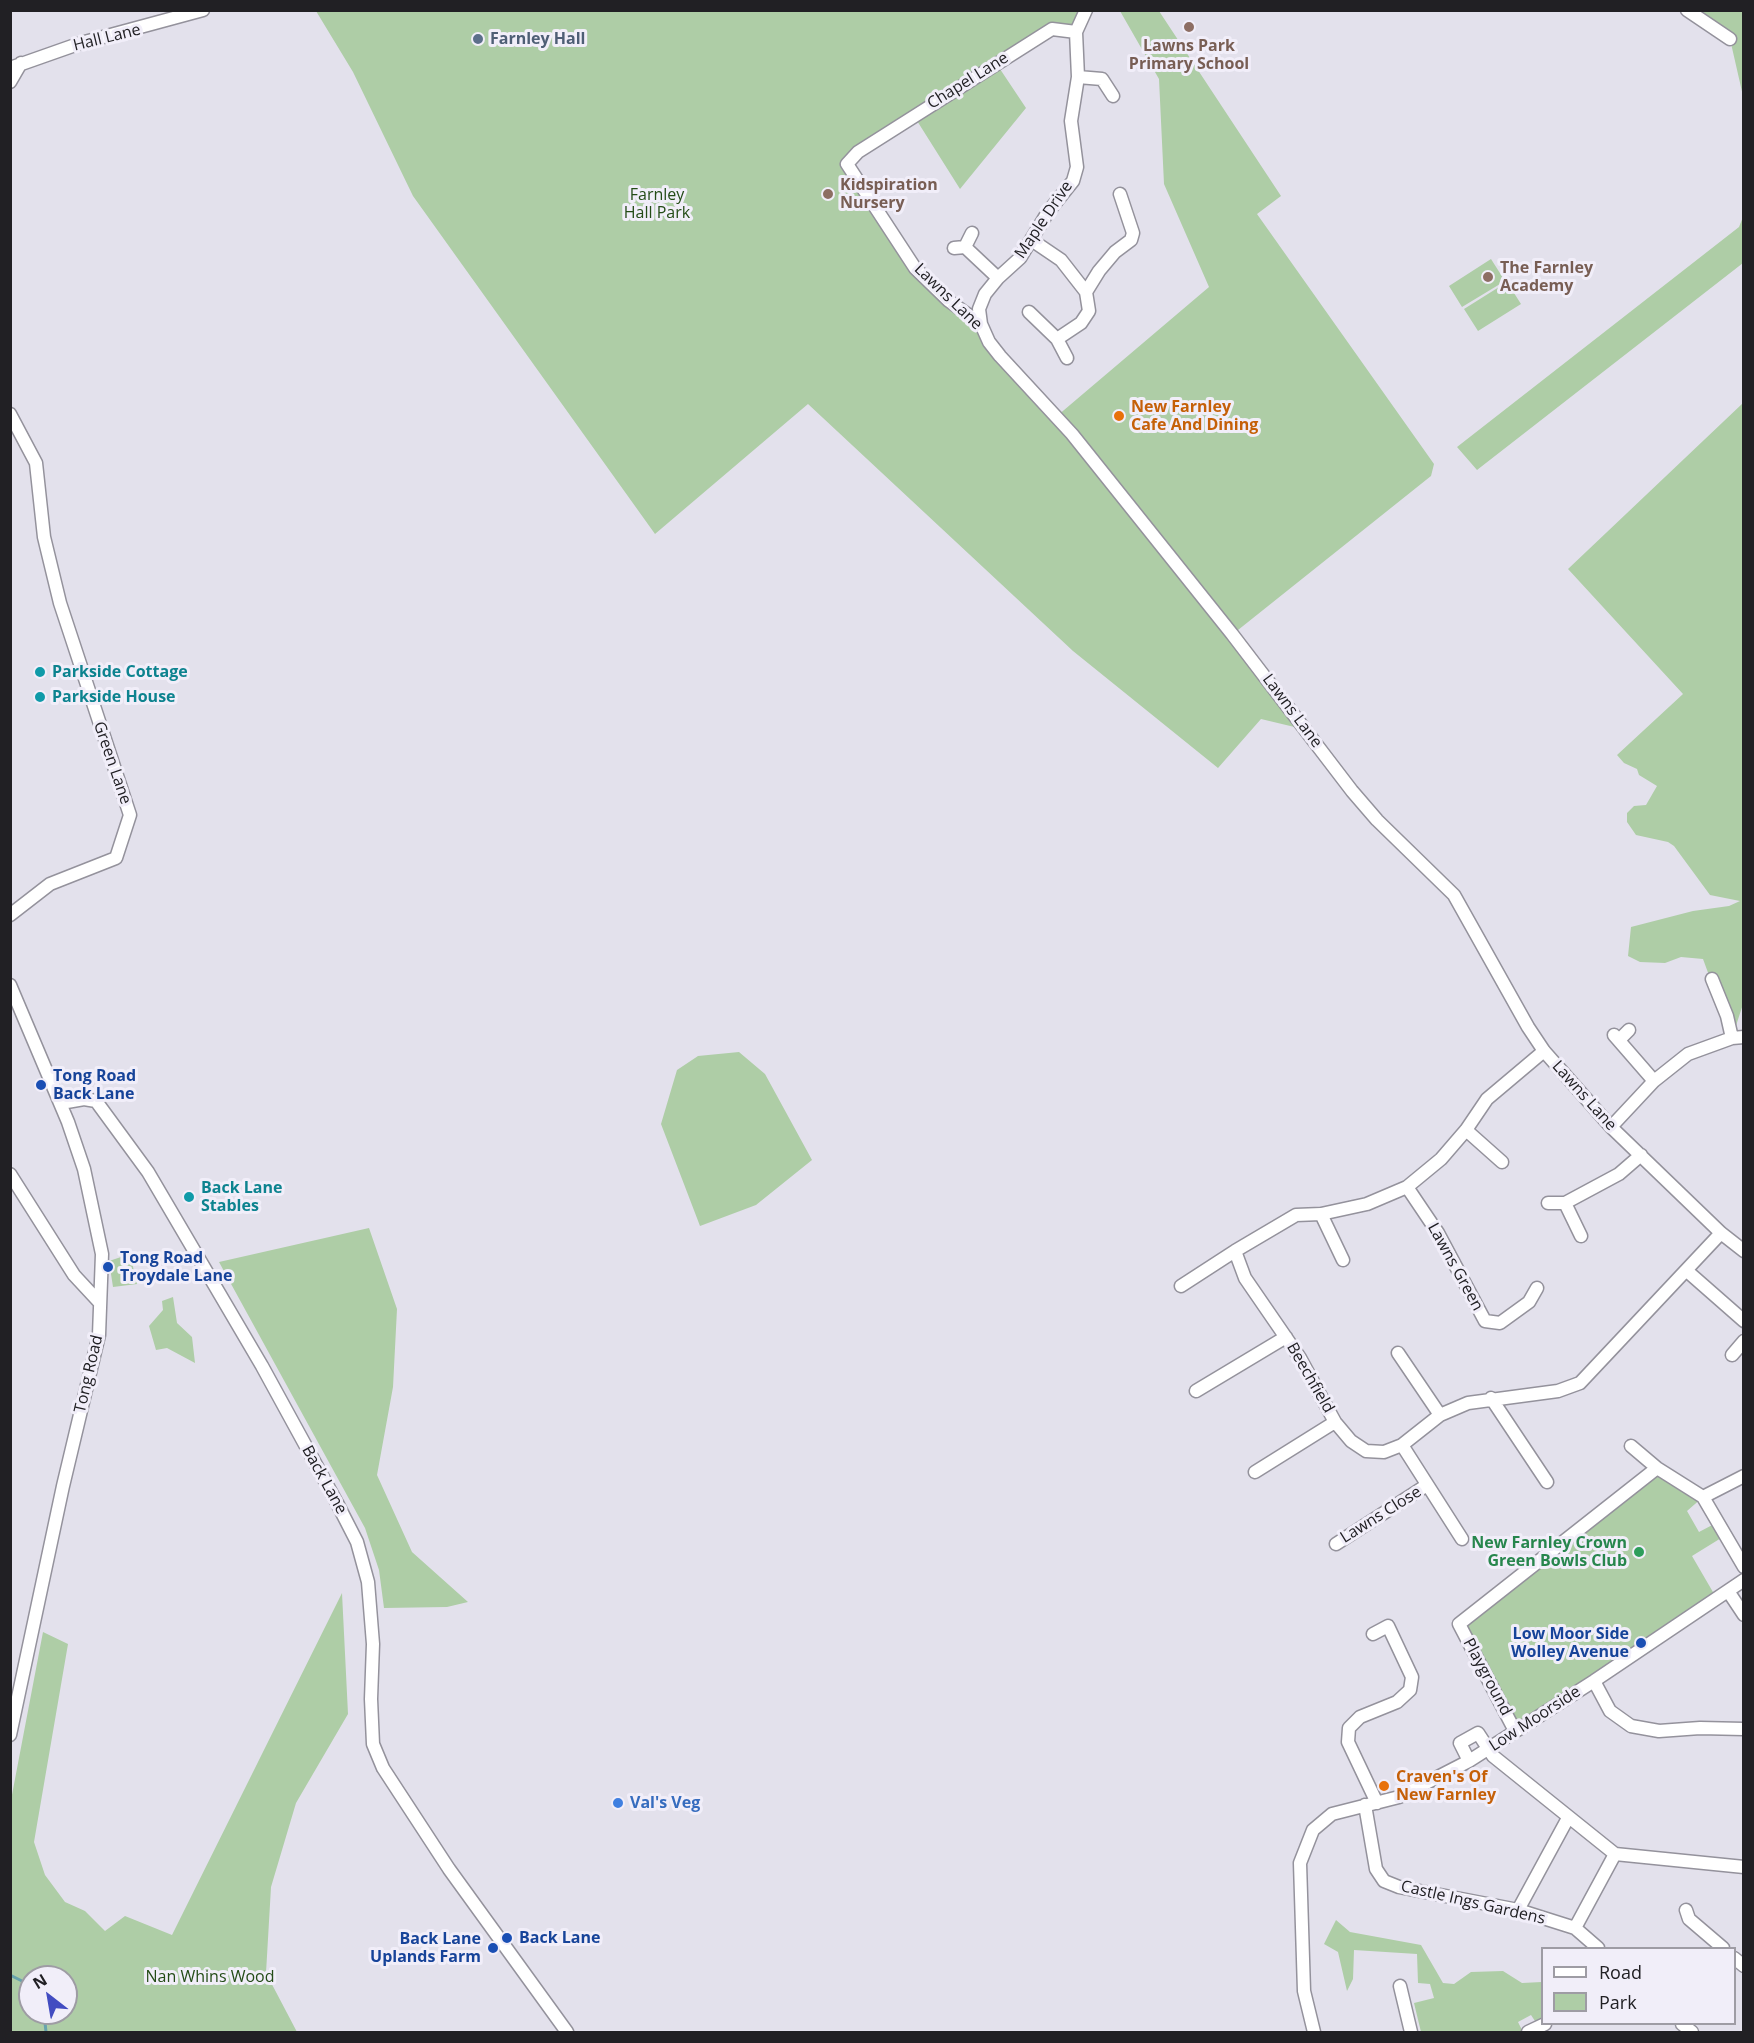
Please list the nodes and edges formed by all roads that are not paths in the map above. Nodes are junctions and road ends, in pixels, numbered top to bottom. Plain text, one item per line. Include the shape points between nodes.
1 (203, 10) edge
2 (1086, 10) edge
3 (1687, 10) edge
4 (1076, 32) junction
5 (1730, 39) dead end
6 (16, 66) edge
7 (1078, 76) junction
8 (10, 82) edge
9 (1113, 96) dead end
10 (847, 164) joint
11 (1120, 194) dead end
12 (972, 233) dead end
13 (1033, 241) junction
14 (998, 278) junction
15 (1086, 292) junction
16 (1029, 312) dead end
17 (981, 324) junction
18 (1057, 339) junction
19 (1067, 358) dead end
20 (10, 414) edge
21 (10, 915) edge
22 (1712, 979) dead end
23 (10, 985) edge
24 (1629, 1030) dead end
25 (1738, 1038) edge
26 (1544, 1051) junction
27 (1654, 1081) junction
28 (61, 1103) junction
29 (1611, 1127) junction
30 (1466, 1130) junction
31 (1641, 1155) junction
32 (1502, 1162) dead end
33 (10, 1174) edge
34 (1407, 1187) junction
35 (1548, 1203) dead end
36 (1565, 1203) junction
37 (1322, 1214) junction
38 (1721, 1233) junction
39 (1581, 1236) dead end
40 (1235, 1251) junction
41 (1743, 1251) edge
42 (1343, 1260) dead end
43 (1687, 1271) junction
44 (1181, 1286) dead end
45 (1537, 1288) dead end
46 (100, 1303) junction
47 (1743, 1321) edge
48 (1286, 1337) junction
49 (1743, 1341) edge
50 (1398, 1353) dead end
51 (1732, 1355) dead end
52 (1196, 1391) dead end
53 (1491, 1398) junction
54 (1440, 1415) junction
55 (1335, 1422) junction
56 (1402, 1445) junction
57 (1631, 1446) dead end
58 (1657, 1468) junction
59 (1255, 1472) dead end
60 (1743, 1476) edge
61 (1547, 1482) dead end
62 (1427, 1485) junction
63 (1703, 1497) junction
64 (1462, 1539) dead end
65 (1336, 1544) dead end
66 (1743, 1567) edge
67 (1743, 1580) edge
68 (1728, 1591) junction
69 (1743, 1615) edge
70 (1373, 1634) dead end
71 (1594, 1681) junction
72 (1743, 1729) edge
73 (1515, 1731) junction
74 (10, 1736) edge
75 (1487, 1750) junction
76 (1469, 1761) junction
77 (1371, 1804) junction
78 (1568, 1818) junction
79 (1615, 1854) junction
80 (1743, 1867) edge
81 (1518, 1910) junction
82 (1686, 1910) dead end
83 (1575, 1928) junction
84 (1597, 1947) edge
85 (1722, 1947) edge
86 (1400, 1986) dead end
87 (1543, 2025) edge
88 (567, 2032) edge
89 (1314, 2032) edge
90 (1411, 2032) edge
91 (1528, 2032) edge

1 - 6 street, Hall Lane via 81,43
2 - 4 street
3 - 5 street
4 - 7 street, Maple Drive
4 - 10 street, Chapel Lane via 1052,29 867,146
6 - 8 street
7 - 9 street via 1102,79
7 - 13 street, Maple Drive via 1071,121 1077,167 1073,181 1048,212
10 - 17 street, Lawns Lane via 915,268 949,302
11 - 15 street via 1131,240 1098,271
12 - 14 street via 959,248
13 - 14 street, Maple Drive
13 - 15 street via 1061,260
14 - 17 street, Maple Drive via 979,309
15 - 18 street via 1089,311 1081,322
16 - 18 street
17 - 26 street, Lawns Lane via 1000,357 1072,434 1371,813 1454,895
18 - 19 street
20 - 21 street, Green Lane via 36,463 44,537 60,603 130,815 116,858 50,884
22 - 25 street
23 - 28 street, Tong Road
24 - 27 street via 1616,1037
25 - 27 street via 1688,1054
26 - 29 street, Lawns Lane
26 - 30 street via 1487,1099
27 - 29 street
28 - 46 street, Tong Road via 84,1169 102,1254
28 - 88 street, Back Lane via 96,1101 148,1172 337,1503 357,1542 368,1582 373,1644 373,1744 383,1768 448,1869
29 - 31 street, Lawns Lane
30 - 32 street
30 - 34 street via 1441,1159
31 - 36 street via 1619,1174
31 - 38 street, Lawns Lane
33 - 46 street via 74,1275
34 - 37 street via 1367,1204
34 - 45 street, Lawns Green via 1438,1233 1485,1321 1500,1323 1529,1302
35 - 36 street
36 - 39 street
37 - 40 street via 1296,1215
37 - 42 street
38 - 41 street, Lawns Lane
38 - 43 street, Beechfield
40 - 44 street
40 - 48 street, Beechfield via 1245,1278
43 - 47 street
43 - 53 street, Beechfield via 1580,1383 1558,1391
46 - 74 street, Tong Road via 97,1344
48 - 52 street
48 - 55 street, Beechfield
49 - 51 street
50 - 54 street
53 - 54 street, Beechfield
53 - 61 street
54 - 56 street, Beechfield
55 - 56 street, Beechfield via 1366,1451 1384,1452
55 - 59 street
56 - 62 street
57 - 58 street
58 - 63 street
58 - 73 street, Playground via 1459,1624
60 - 63 street
62 - 64 street
62 - 65 street, Lawns Close
63 - 66 street
67 - 68 street, Low Moorside
68 - 69 street
68 - 71 street, Low Moorside
70 - 77 street, Castle Ings Gardens via 1388,1626 1412,1677 1410,1690 1397,1702 1359,1717 1349,1728 1348,1743
71 - 72 street via 1610,1711 1631,1726 1659,1731
71 - 73 street, Low Moorside
73 - 75 street, Low Moorside
75 - 76 street, Low Moorside
75 - 76 street via 1478,1733 1460,1743
75 - 78 street
76 - 77 street, Low Moorside via 1399,1797
77 - 81 street, Castle Ings Gardens via 1376,1869 1384,1881
77 - 89 street, Low Moorside via 1332,1814 1313,1830 1300,1863 1304,1991
78 - 79 street
78 - 81 street
79 - 80 street
79 - 83 street
81 - 83 street, Castle Ings Gardens
82 - 85 street via 1689,1919
83 - 84 street, Castle Ings Gardens
86 - 90 street
87 - 91 street

